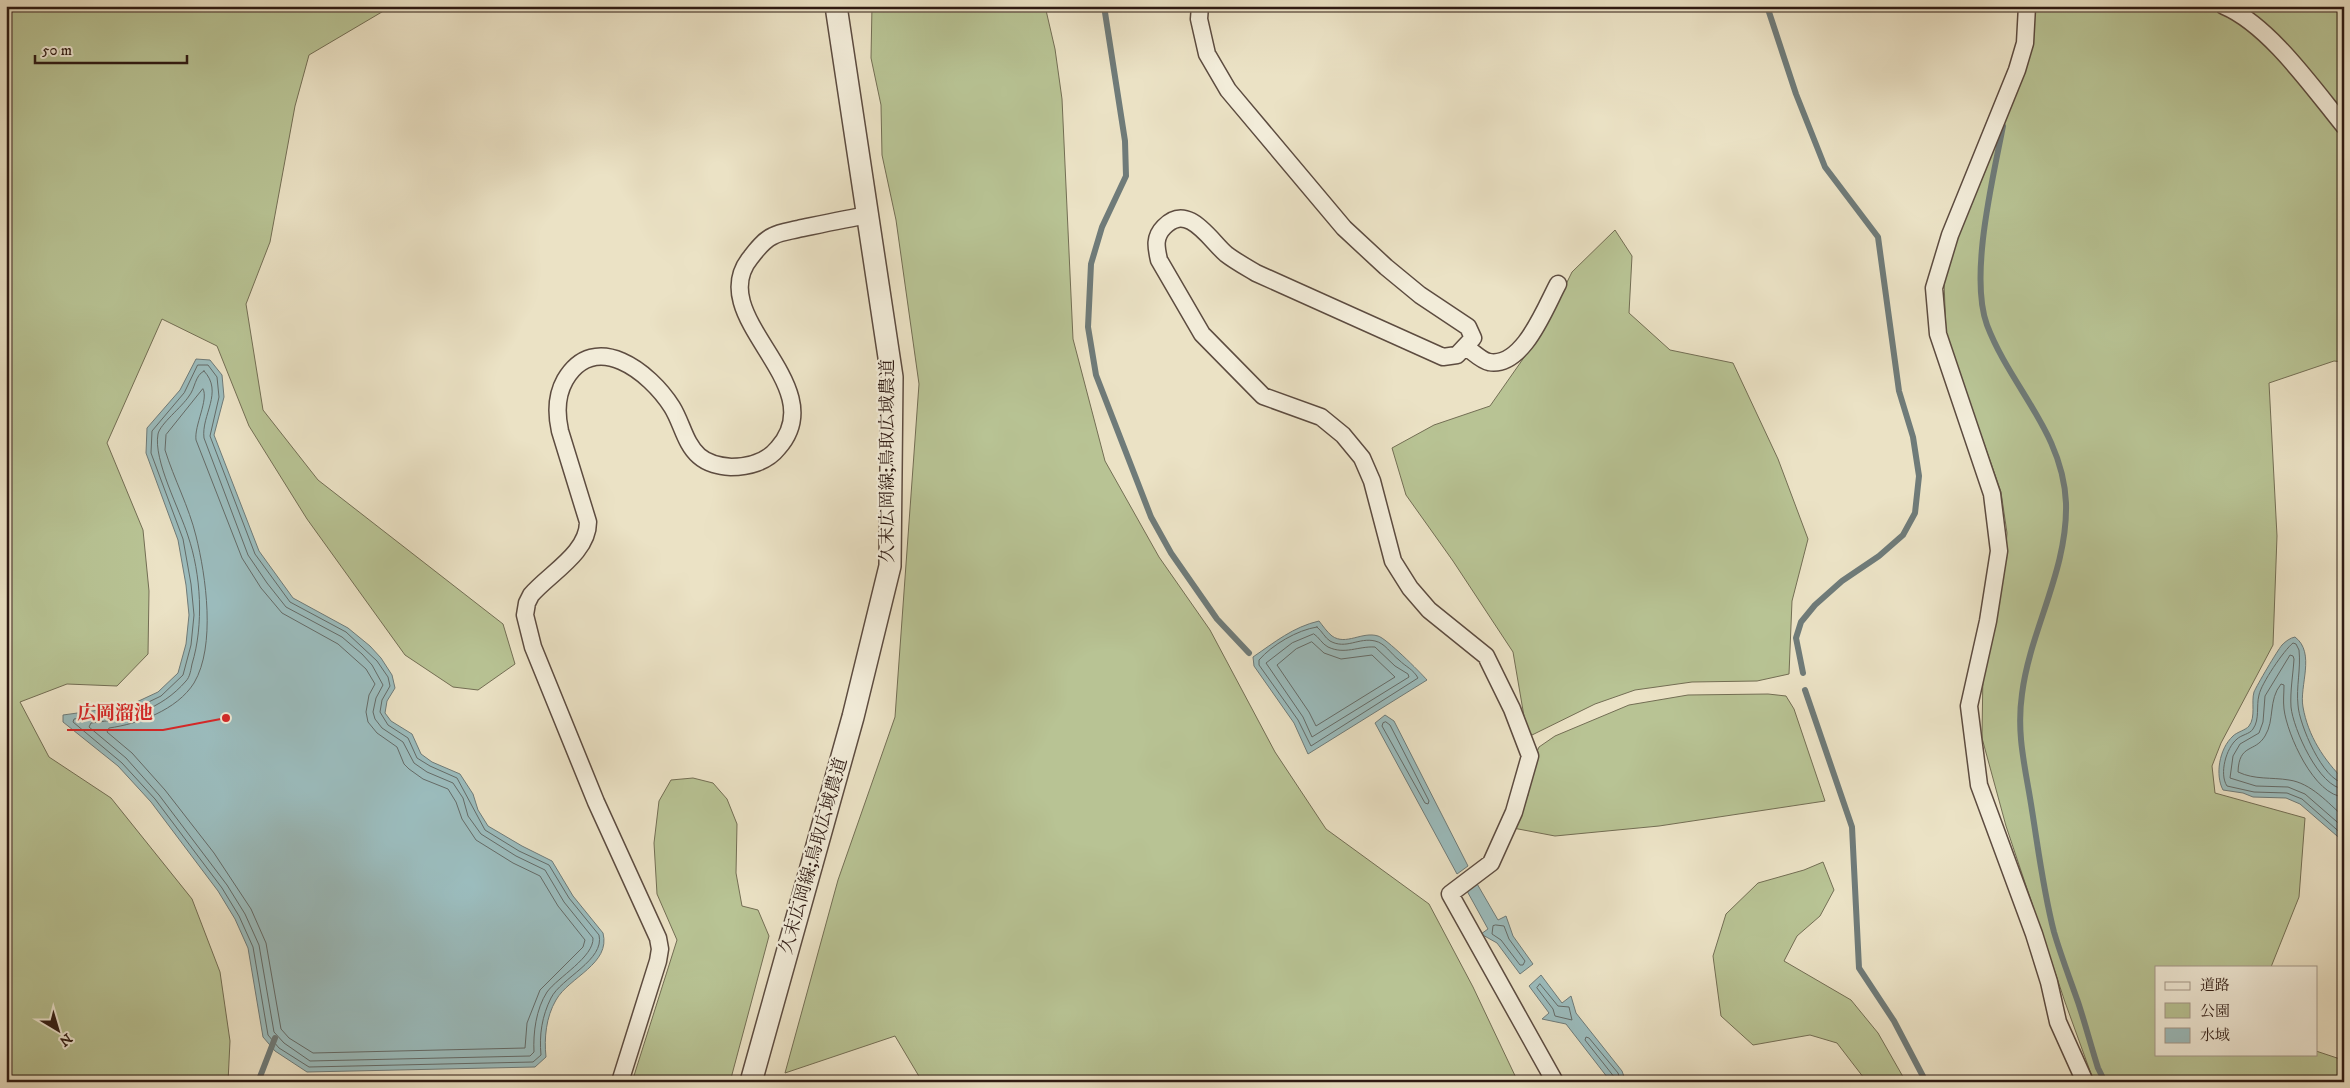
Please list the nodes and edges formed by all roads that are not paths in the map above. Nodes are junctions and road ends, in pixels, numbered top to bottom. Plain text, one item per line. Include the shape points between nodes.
1 (836, 6) edge
2 (1200, 6) edge
3 (2027, 6) edge
4 (2224, 6) edge
5 (2344, 126) edge
6 (868, 215) junction
7 (1558, 284) dead end
8 (1466, 347) junction
9 (620, 1082) edge
10 (752, 1082) edge
11 (1555, 1082) edge
12 (2085, 1082) edge

1 - 6 street, 久末広岡線;鳥取広域農道
2 - 8 street via 1199,19 1207,54 1228,90 1344,228 1413,290 1468,327 1473,338
3 - 12 street via 2025,43 2017,70 1950,234 1934,288 1938,334 1992,494 1999,552 1969,706 1979,785 2034,934 2058,1022
4 - 5 street via 2240,13 2262,31
6 - 9 street via 773,236 747,262 741,275 738,287 742,306 792,402 790,431 776,451 764,460 739,467 706,461 690,445 673,408 660,391 644,375 615,358 593,357 581,362 560,391 558,424 588,522 588,532 575,552 531,595 525,615 533,648 596,802 658,938 658,961
6 - 10 street, 久末広岡線;鳥取広域農道 via 892,377 890,566 853,717
7 - 8 street via 1519,352 1503,362 1488,362
8 - 11 street via 1457,355 1443,357 1256,273 1227,255 1195,222 1176,220 1157,234 1159,260 1202,334 1263,396 1321,417 1343,435 1362,458 1372,481 1393,560 1410,588 1429,610 1486,656 1512,709 1530,756 1514,812 1491,864 1450,894

